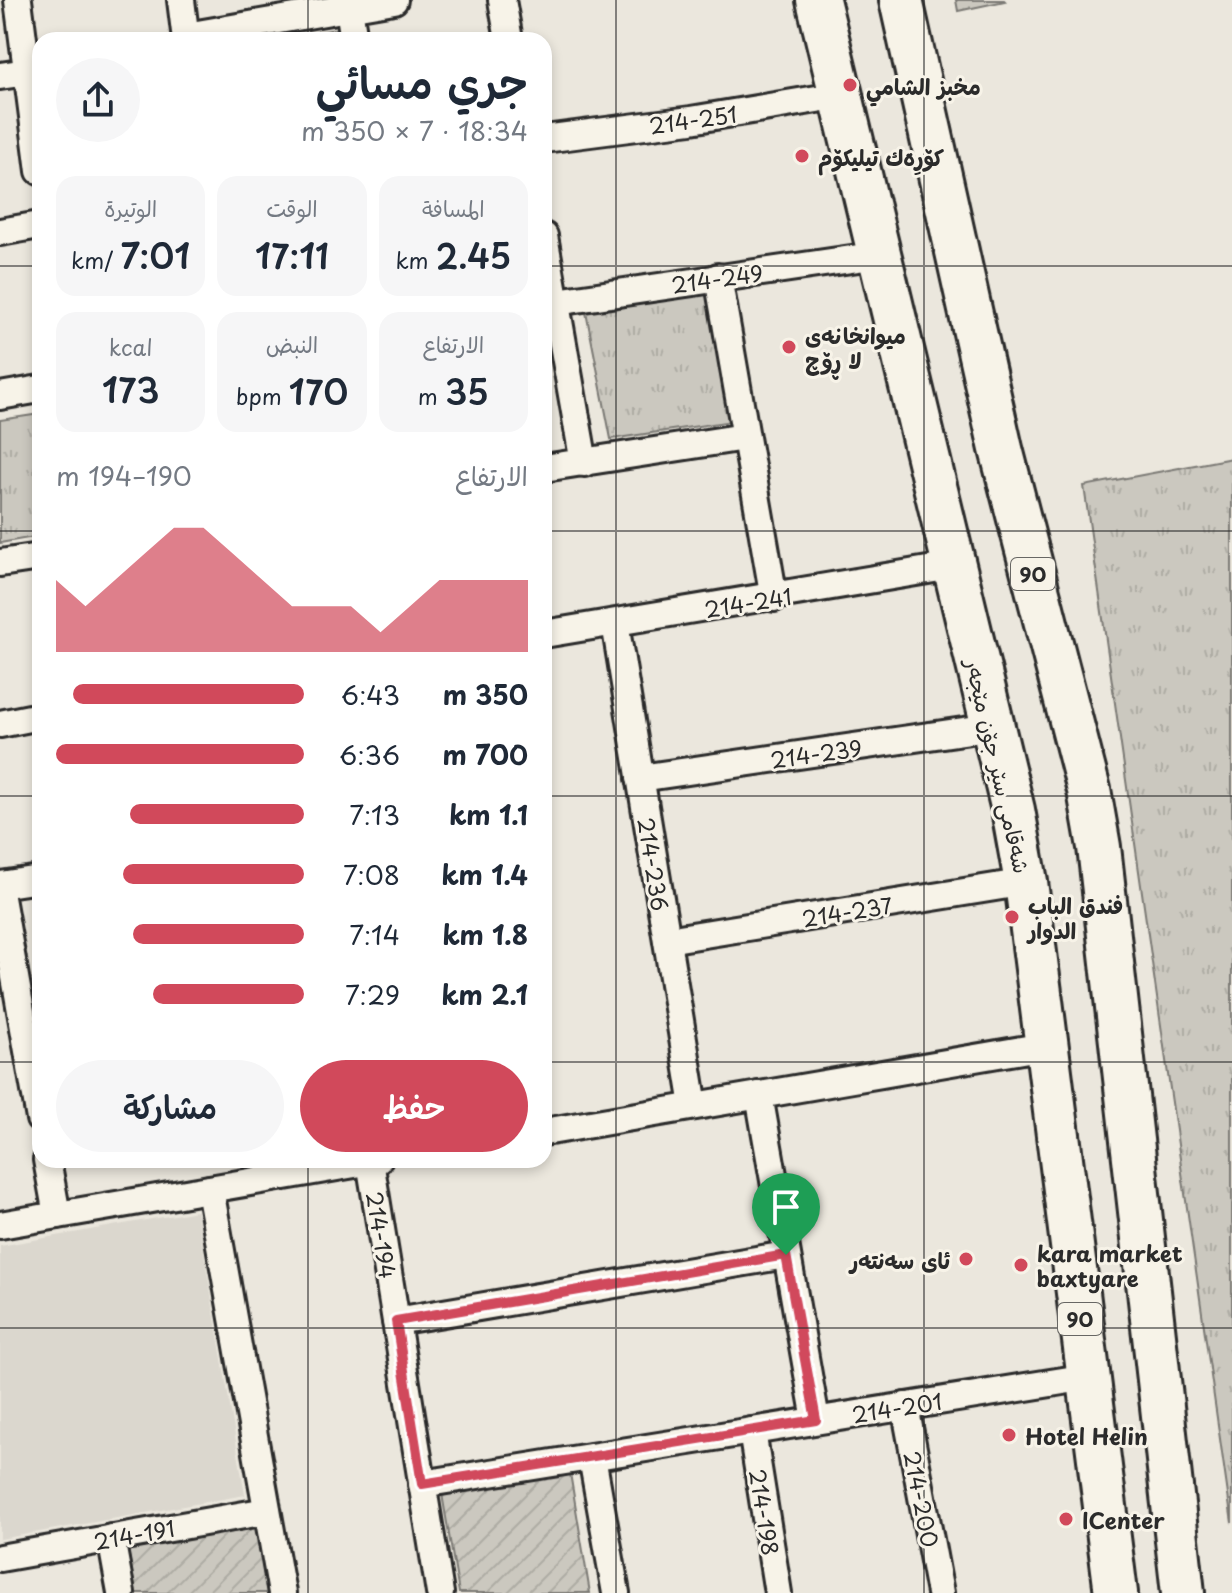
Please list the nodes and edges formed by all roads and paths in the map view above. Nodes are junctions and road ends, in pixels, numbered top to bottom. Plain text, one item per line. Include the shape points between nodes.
1 (18, 0) edge
2 (181, 0) edge
3 (394, 0) edge
4 (502, 0) edge
5 (818, 0) edge
6 (901, 0) edge
7 (349, 8) junction
8 (185, 32) edge
9 (219, 32) edge
10 (353, 32) edge
11 (508, 32) edge
12 (27, 72) junction
13 (0, 76) edge
14 (841, 95) junction
15 (32, 110) edge
16 (552, 138) edge
17 (32, 226) edge
18 (0, 232) edge
19 (879, 255) junction
20 (718, 277) junction
21 (552, 280) edge
22 (556, 302) junction
23 (32, 390) edge
24 (0, 396) edge
25 (745, 437) junction
26 (584, 463) junction
27 (552, 467) edge
28 (32, 558) edge
29 (0, 563) edge
30 (952, 566) junction
31 (774, 598) junction
32 (615, 623) junction
33 (552, 633) edge
34 (32, 718) edge
35 (0, 724) edge
36 (991, 727) junction
37 (640, 778) junction
38 (32, 880) edge
39 (1026, 882) junction
40 (0, 885) edge
41 (0, 892) edge
42 (667, 940) junction
43 (32, 1035) edge
44 (1045, 1046) junction
45 (759, 1095) junction
46 (694, 1106) junction
47 (552, 1131) edge
48 (48, 1168) edge
49 (333, 1168) edge
50 (375, 1168) edge
51 (210, 1189) junction
52 (57, 1215) junction
53 (0, 1225) edge
54 (786, 1255) junction
55 (396, 1321) junction
56 (1088, 1377) junction
57 (905, 1406) junction
58 (816, 1420) junction
59 (752, 1431) junction
60 (592, 1457) junction
61 (422, 1484) junction
62 (267, 1511) junction
63 (1107, 1528) junction
64 (1175, 1532) junction
65 (111, 1538) junction
66 (0, 1558) edge
67 (121, 1593) edge
68 (282, 1593) edge
69 (440, 1593) edge
70 (616, 1593) edge
71 (778, 1593) edge
72 (940, 1593) edge
73 (1116, 1593) edge
74 (1183, 1593) edge

1 - 12 street
2 - 8 street
3 - 7 street
4 - 11 street
5 - 14 highway, شەقامی سێر جۆن مێجەر / 90
6 - 64 highway, 90 via 1001,449 1089,790
7 - 9 street
7 - 10 street
12 - 13 street
12 - 15 street
14 - 16 street, 214-251
14 - 19 highway, شەقامی سێر جۆن مێجەر / 90
17 - 18 street
19 - 20 street, 214-249
19 - 30 highway, شەقامی سێر جۆن مێجەر / 90
20 - 22 street, 214-249
20 - 25 street
21 - 22 street
22 - 26 street
23 - 24 street
25 - 26 street
25 - 31 street
26 - 27 street
28 - 29 street
30 - 31 street, 214-241
30 - 36 highway, شەقامی سێر جۆن مێجەر / 90
31 - 32 street, 214-241
32 - 33 street, 214-241
32 - 37 street, 214-236
34 - 35 street
36 - 37 street, 214-239
36 - 39 highway, شەقامی سێر جۆن مێجەر / 90
37 - 42 street, 214-236
38 - 40 street
39 - 42 street, 214-237
39 - 44 highway, شەقامی سێر جۆن مێجەر / 90
41 - 43 street
42 - 46 street, 214-236
44 - 45 street
44 - 56 highway, شەقامی سێر جۆن مێجەر / 90
45 - 46 street
45 - 54 street
46 - 47 street
48 - 52 street
49 - 51 street
50 - 55 street, 214-194
51 - 52 street
51 - 62 street
52 - 53 street
54 - 55 street
54 - 58 street
55 - 61 street, 214-194
56 - 57 street, 214-201
56 - 63 highway, شەقامی سێر جۆن مێجەر / 90
57 - 58 street, 214-201
57 - 72 street, 214-200
58 - 59 street, 214-201
59 - 60 street, 214-201
59 - 71 street, 214-198
60 - 61 street, 214-201
60 - 70 street
61 - 69 street, 214-194
62 - 65 street, 214-191
62 - 68 street
63 - 64 highway via 1117,1546 1135,1556 1164,1549
63 - 73 highway, شەقامی سێر جۆن مێجەر / 90
64 - 74 highway, 90
65 - 66 street, 214-191
65 - 67 street

